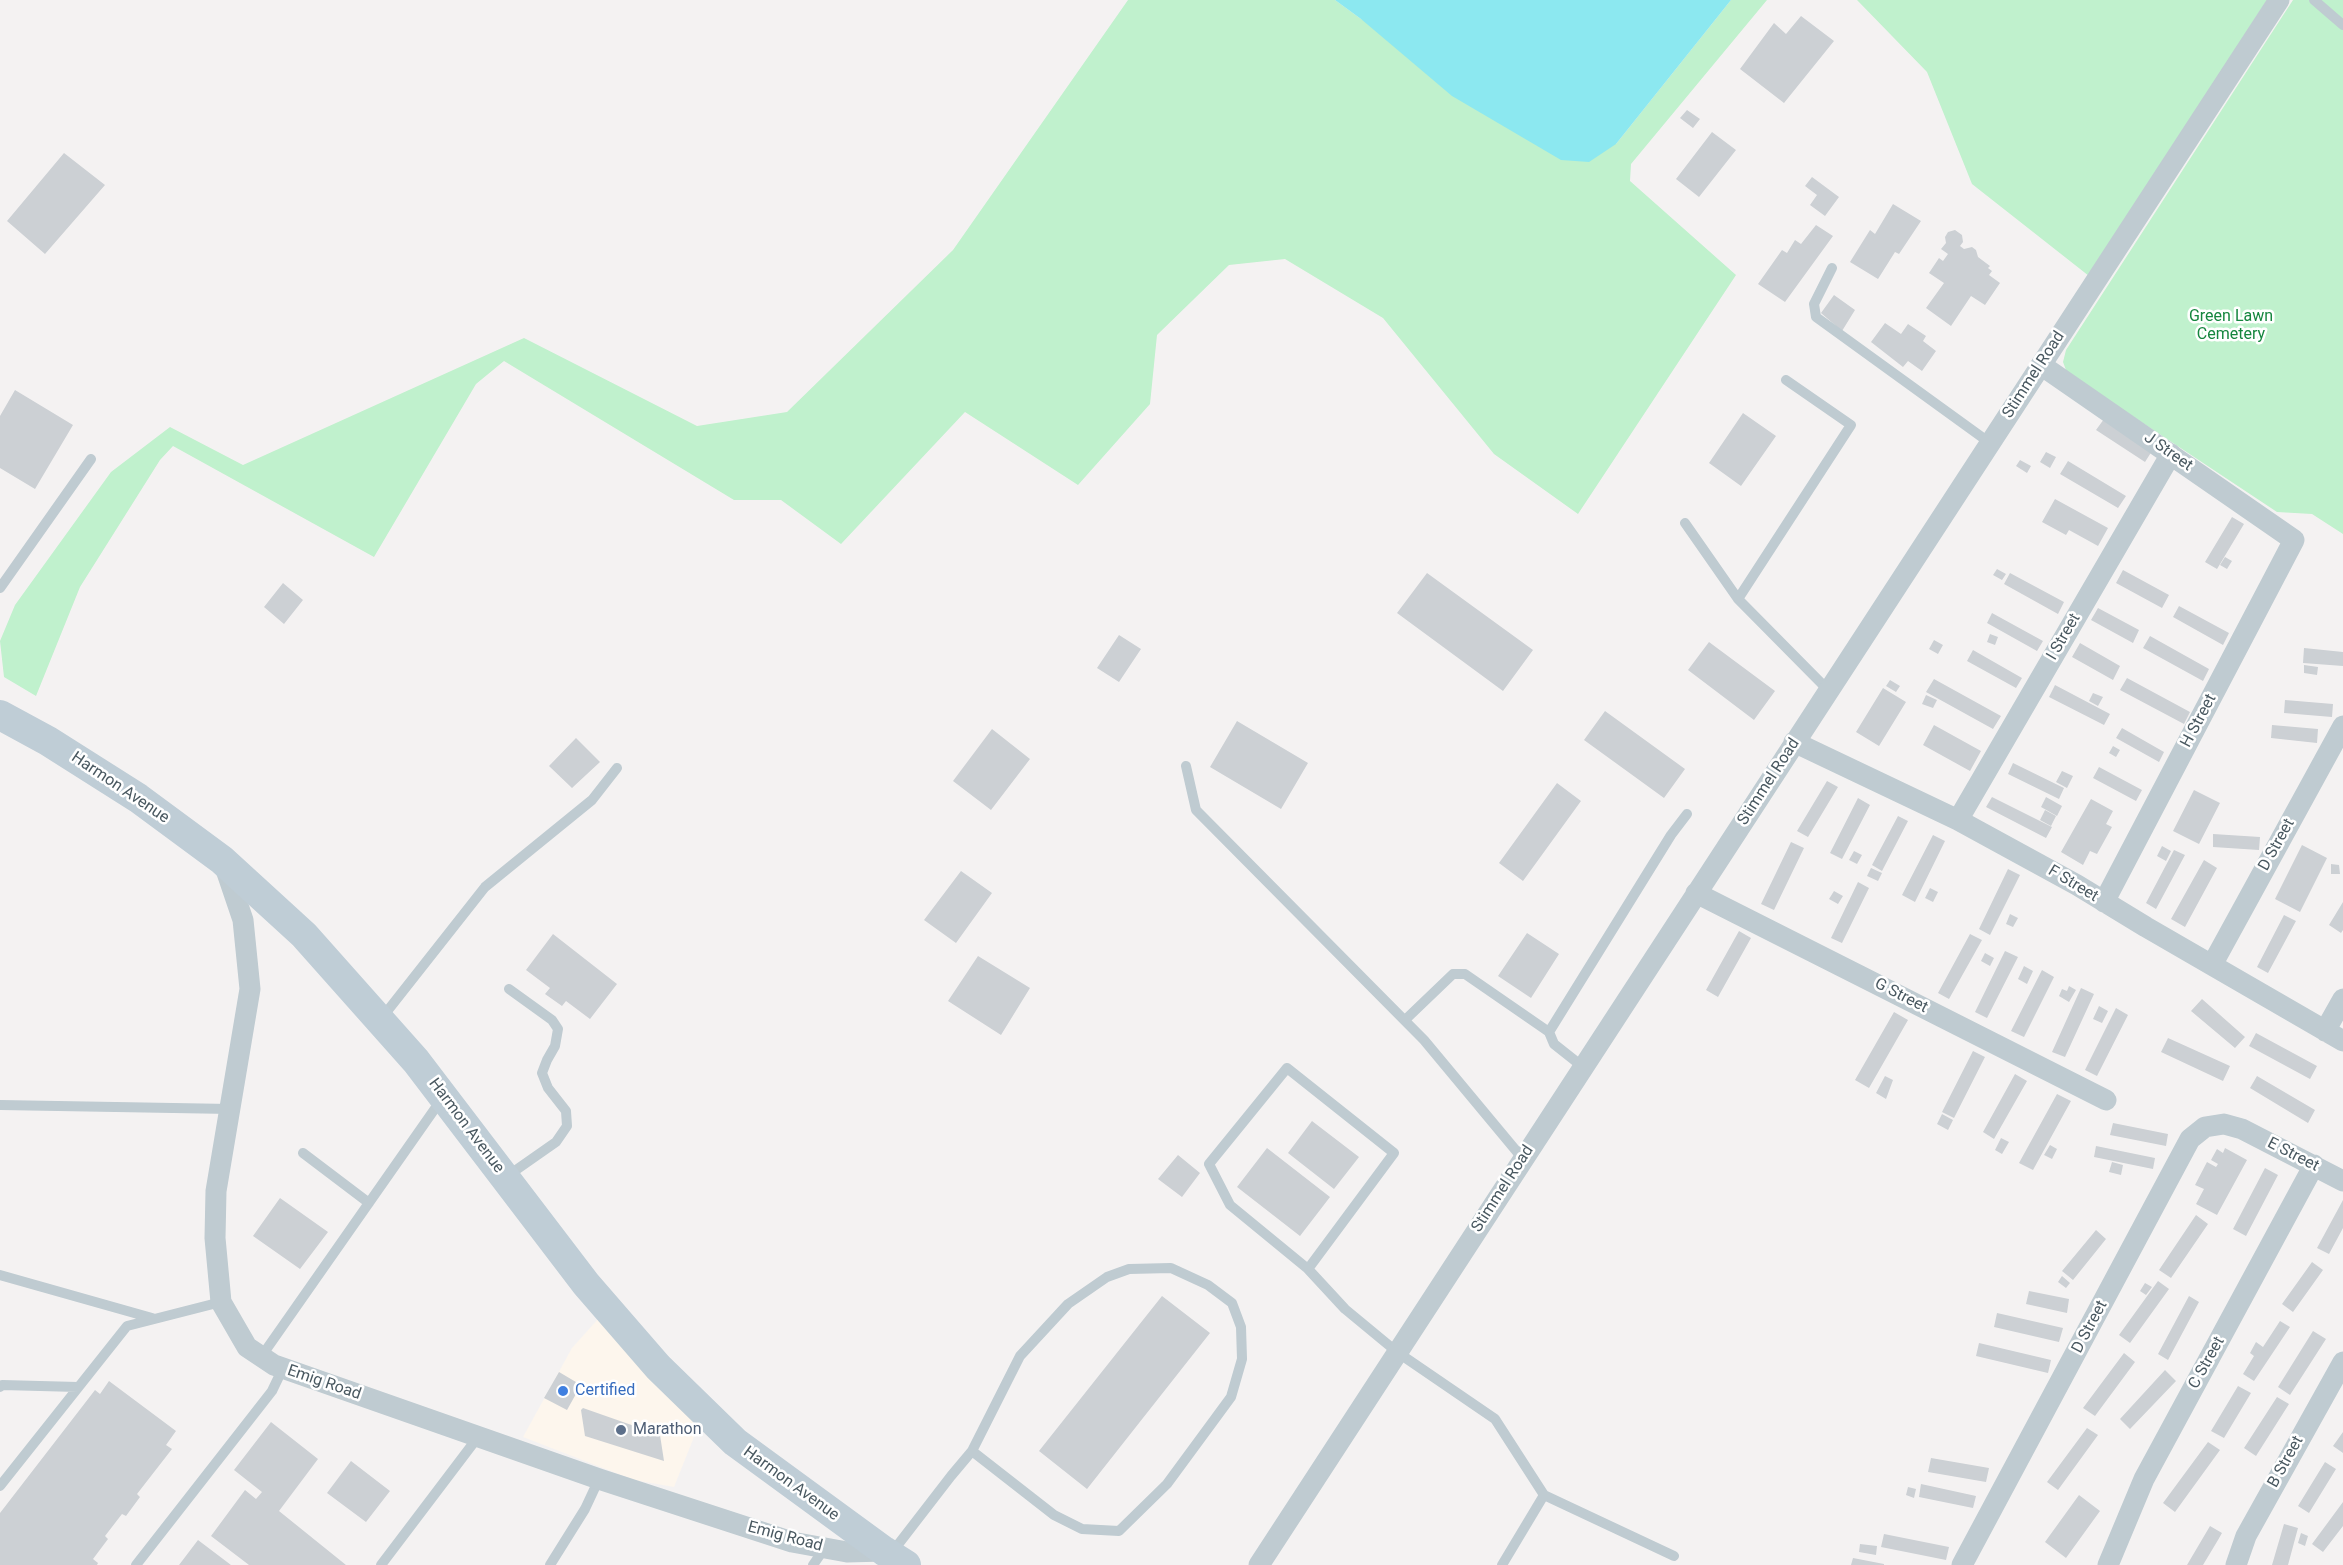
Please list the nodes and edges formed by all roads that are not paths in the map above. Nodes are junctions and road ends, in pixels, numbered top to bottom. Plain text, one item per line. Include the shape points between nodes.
1 (2279, 0) edge
2 (2314, 0) edge
3 (2343, 25) edge
4 (1832, 268) dead end
5 (2041, 365) junction
6 (1786, 380) dead end
7 (1990, 443) junction
8 (2171, 454) junction
9 (91, 459) dead end
10 (1685, 523) dead end
11 (2294, 540) joint
12 (0, 588) edge
13 (1738, 599) junction
14 (1828, 690) junction
15 (0, 715) edge
16 (2343, 726) edge
17 (1794, 742) junction
18 (1186, 766) dead end
19 (617, 768) dead end
20 (1687, 814) dead end
21 (1958, 820) junction
22 (222, 860) junction
23 (1696, 893) junction
24 (2104, 902) junction
25 (2212, 965) junction
26 (509, 989) dead end
27 (2343, 999) edge
28 (381, 1020) junction
29 (1405, 1020) junction
30 (1550, 1032) junction
31 (2334, 1036) edge
32 (1583, 1067) junction
33 (443, 1097) junction
34 (2106, 1100) dead end
35 (0, 1105) edge
36 (231, 1109) junction
37 (2242, 1130) joint
38 (303, 1153) dead end
39 (1523, 1159) junction
40 (2314, 1165) junction
41 (505, 1178) junction
42 (2343, 1181) edge
43 (369, 1203) junction
44 (1308, 1269) junction
45 (0, 1275) edge
46 (221, 1302) junction
47 (156, 1319) junction
48 (1397, 1352) junction
49 (261, 1357) junction
50 (2343, 1362) edge
51 (283, 1368) junction
52 (0, 1387) edge
53 (78, 1387) junction
54 (478, 1437) junction
55 (972, 1452) junction
56 (599, 1479) junction
57 (0, 1486) edge
58 (1544, 1495) junction
59 (1674, 1556) dead end
60 (818, 1557) edge
61 (894, 1557) edge
62 (136, 1565) edge
63 (381, 1565) edge
64 (550, 1565) edge
65 (1259, 1565) edge
66 (1502, 1565) edge
67 (1962, 1565) edge
68 (2108, 1565) edge
69 (2236, 1565) edge

1 - 5 street, Stimmel Road
2 - 3 lane
4 - 7 lane via 1814,304 1816,317
5 - 7 street, Stimmel Road
5 - 8 street, J Street
6 - 13 lane via 1851,425
7 - 14 street, Stimmel Road
8 - 11 street, J Street
8 - 21 street, I Street
9 - 12 lane
10 - 13 lane
11 - 24 street, H Street
13 - 14 lane
14 - 17 street, Stimmel Road
15 - 22 main road, Harmon Avenue via 138,798
16 - 25 street, D Street
17 - 21 street, F Street
17 - 23 street, Stimmel Road
18 - 29 lane via 1196,810
19 - 28 lane via 592,800 485,887
20 - 30 lane
21 - 24 street, F Street
22 - 28 main road, Harmon Avenue via 304,935
22 - 36 street, Emig Road via 243,920 250,988
23 - 32 street, Stimmel Road
23 - 34 street, G Street
24 - 25 street, F Street
25 - 31 street, F Street
26 - 41 lane via 552,1020 558,1029 542,1073 566,1111 567,1126 556,1142
27 - 31 street
28 - 33 main road, Harmon Avenue
29 - 30 lane via 1453,974 1465,974
29 - 39 lane
30 - 32 lane via 1554,1044
32 - 39 street, Stimmel Road
33 - 41 main road, Harmon Avenue
33 - 43 lane
35 - 36 lane
36 - 46 street, Emig Road via 216,1191 215,1238
37 - 40 street, E Street
37 - 67 street, D Street via 2224,1124 2205,1127 2190,1139
38 - 43 lane
39 - 48 street, Stimmel Road
40 - 42 street, E Street
40 - 68 street, C Street via 2144,1479
41 - 61 main road, Harmon Avenue via 586,1284 658,1368 735,1442
43 - 49 lane
44 - 44 lane via 1394,1153 1287,1068 1209,1164 1230,1205
44 - 48 lane via 1345,1309
45 - 47 lane
46 - 47 lane
46 - 49 street, Emig Road via 247,1347
47 - 53 lane via 127,1326
48 - 58 lane via 1495,1419
48 - 65 street, Stimmel Road
49 - 51 street, Emig Road
50 - 69 street, B Street via 2246,1536
51 - 54 street, Emig Road
51 - 62 lane via 272,1391
52 - 53 lane
53 - 57 lane
54 - 56 street, Emig Road
54 - 63 lane
55 - 55 lane via 1054,1515 1082,1529 1119,1531 1167,1484 1232,1396 1242,1359 1241,1327 1232,1303 1171,1268 1129,1269 1107,1277 1068,1304 1020,1356
55 - 61 lane
56 - 60 street, Emig Road via 792,1542
56 - 64 lane
58 - 59 lane
58 - 66 lane
60 - 61 street, Emig Road via 847,1552

